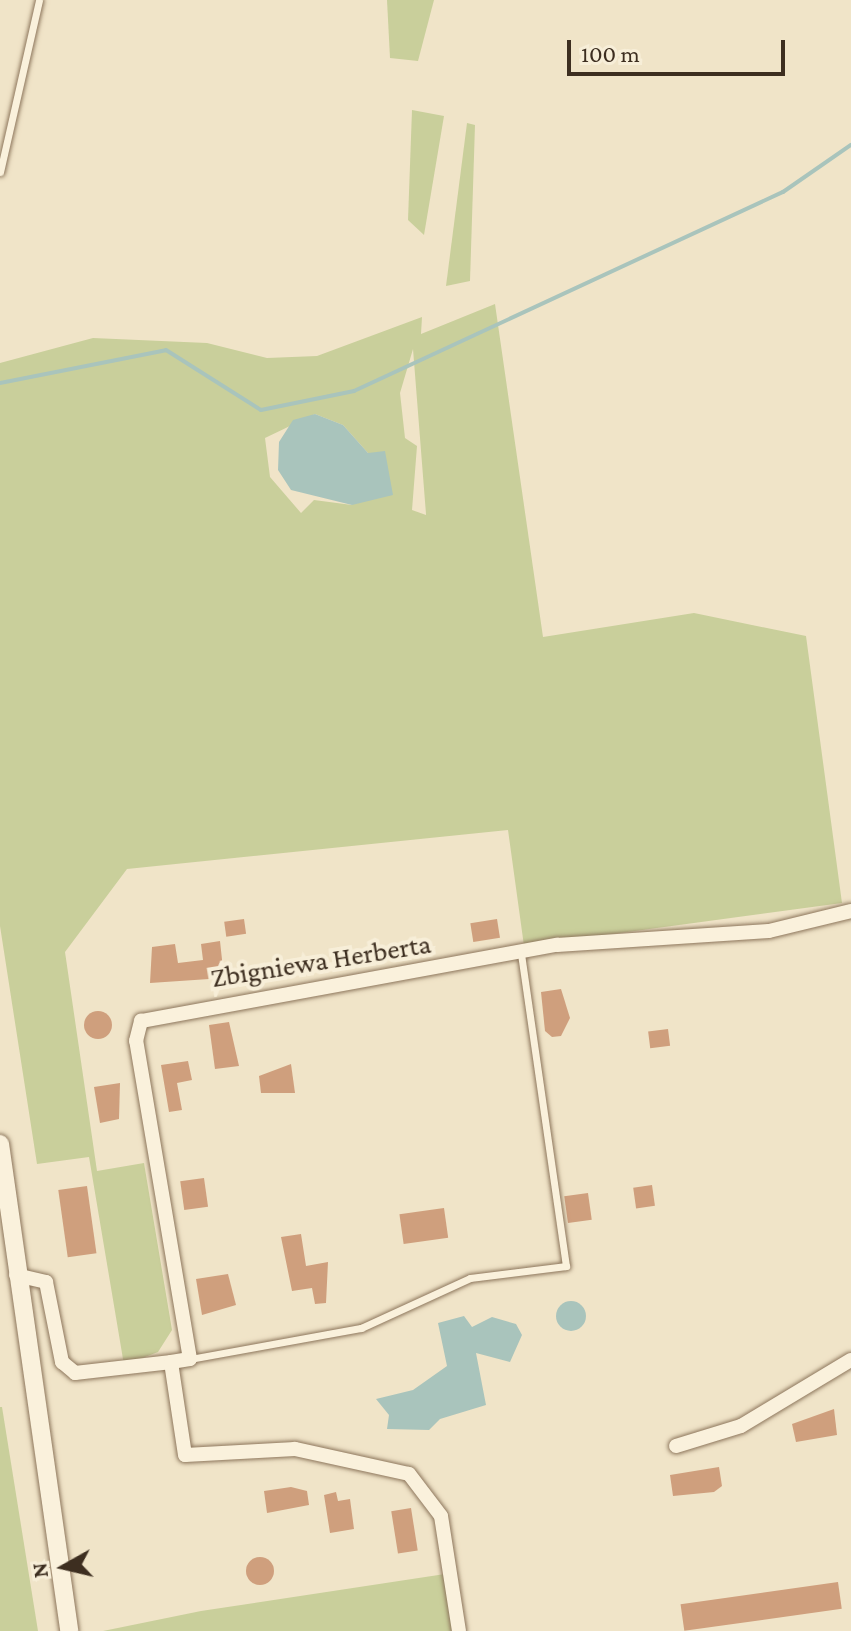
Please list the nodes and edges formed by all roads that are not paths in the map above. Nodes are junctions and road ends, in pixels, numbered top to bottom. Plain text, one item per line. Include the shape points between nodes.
1 (39, 0) edge
2 (0, 172) edge
3 (851, 911) edge
4 (521, 953) junction
5 (0, 1144) edge
6 (0, 1201) edge
7 (9, 1225) junction
8 (16, 1275) junction
9 (190, 1359) junction
10 (851, 1360) edge
11 (171, 1362) junction
12 (676, 1446) dead end
13 (68, 1624) edge
14 (459, 1631) edge

1 - 2 lane
3 - 4 street, Zbigniewa Herberta via 769,931
4 - 9 lane via 566,1266 470,1278 361,1328
4 - 9 street, Zbigniewa Herberta via 141,1021 136,1041
5 - 7 main road
6 - 7 main road
7 - 8 main road
8 - 11 street via 46,1282 62,1362 75,1373
8 - 13 main road
9 - 11 street
10 - 12 street via 741,1426
11 - 14 street via 185,1455 295,1449 409,1474 441,1516

